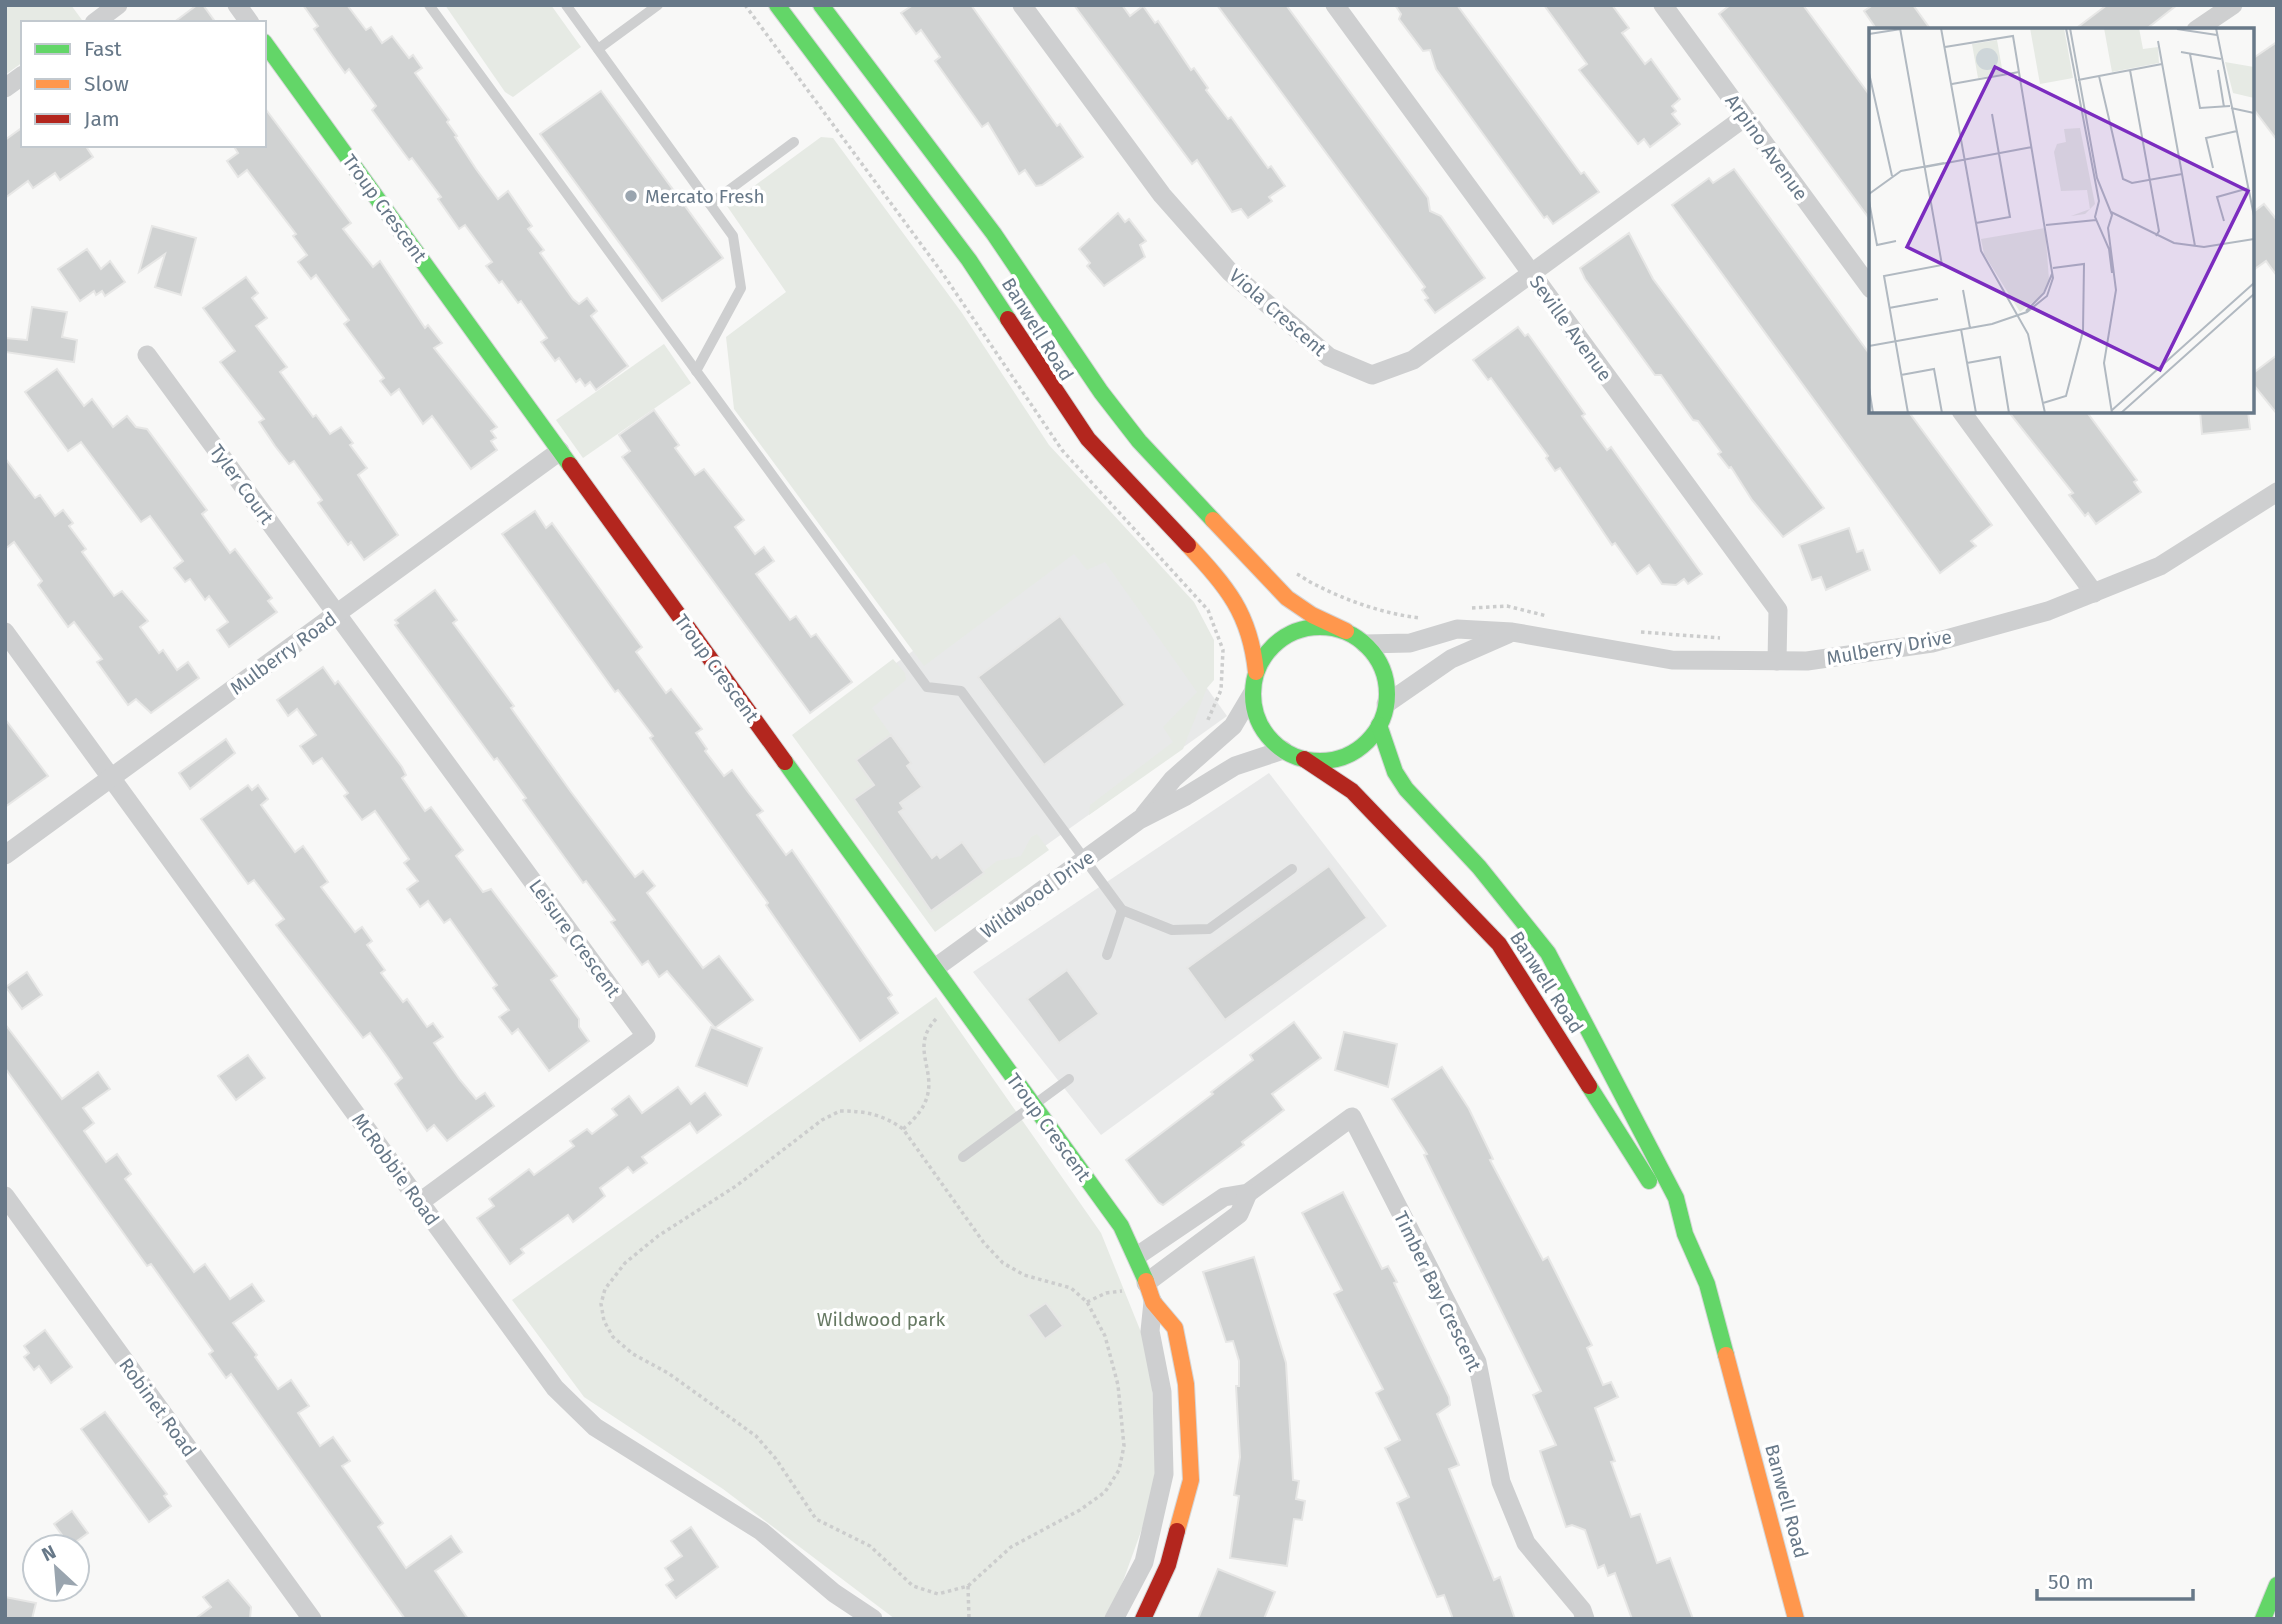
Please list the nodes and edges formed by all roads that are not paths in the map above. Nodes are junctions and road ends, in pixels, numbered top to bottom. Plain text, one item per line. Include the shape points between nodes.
1 (118, 5) edge
2 (237, 5) edge
3 (429, 5) edge
4 (566, 5) edge
5 (658, 5) edge
6 (777, 5) edge
7 (821, 5) edge
8 (1022, 5) edge
9 (1335, 5) edge
10 (1663, 5) edge
11 (2233, 5) edge
12 (97, 21) edge
13 (249, 21) edge
14 (2199, 28) edge
15 (266, 45) edge
16 (598, 50) junction
17 (21, 76) edge
18 (5, 88) edge
19 (1745, 117) junction
20 (794, 142) dead end
21 (710, 204) junction
22 (1531, 273) junction
23 (1869, 286) edge
24 (146, 355) dead end
25 (696, 371) junction
26 (1962, 413) edge
27 (560, 451) junction
28 (2277, 492) edge
29 (2094, 593) junction
30 (337, 613) junction
31 (1346, 631) junction
32 (5, 632) edge
33 (1512, 632) junction
34 (1365, 644) junction
35 (1777, 661) junction
36 (1256, 672) junction
37 (1252, 694) junction
38 (1386, 704) junction
39 (1380, 725) junction
40 (1283, 750) junction
41 (1304, 759) junction
42 (111, 777) junction
43 (1139, 820) junction
44 (5, 855) edge
45 (1085, 860) junction
46 (1292, 869) dead end
47 (1122, 911) junction
48 (1107, 955) dead end
49 (935, 968) junction
50 (1069, 1079) dead end
51 (1034, 1105) junction
52 (963, 1157) dead end
53 (1248, 1193) junction
54 (5, 1196) edge
55 (420, 1202) junction
56 (1685, 1234) junction
57 (1137, 1256) junction
58 (1146, 1283) junction
59 (1153, 1302) junction
60 (2277, 1585) edge
61 (312, 1619) edge
62 (873, 1619) edge
63 (1114, 1619) edge
64 (1143, 1619) edge
65 (1585, 1619) edge
66 (1796, 1619) edge
67 (2263, 1619) edge

1 - 12 street
2 - 13 street
3 - 25 lane
4 - 16 lane
5 - 16 lane
6 - 36 main road, Banwell Road via 969,260 1088,439 1240,607
7 - 31 main road, Banwell Road via 994,234 1139,441 1287,598
8 - 22 street, Viola Crescent via 1162,195 1230,272 1329,357 1372,376 1413,360
9 - 22 street, Seville Avenue
10 - 19 street, Arpino Avenue
11 - 14 street
15 - 27 main road, Troup Crescent
16 - 21 lane
17 - 18 street
19 - 22 street, Viola Crescent
19 - 23 street, Arpino Avenue
20 - 21 lane
21 - 25 lane via 733,236 741,288
22 - 35 street, Seville Avenue via 1778,610
24 - 30 street, Tyler Court
25 - 45 lane via 926,687 961,691
26 - 29 street
27 - 30 street, Mulberry Road
27 - 49 main road, Troup Crescent
28 - 29 street, Mulberry Drive via 2160,566
29 - 35 street, Mulberry Drive via 2048,611 1932,643
30 - 42 street, Mulberry Road
30 - 55 street, Leisure Crescent via 646,1036
31 - 34 main road
31 - 36 main road via 1325,626 1303,628 1282,638 1266,653
32 - 42 street, McRobbie Road
33 - 34 street, Mulberry Drive via 1457,629 1410,643
33 - 35 street, Mulberry Drive via 1672,660
33 - 38 street via 1451,659
34 - 38 main road via 1382,671
36 - 37 main road
37 - 40 main road via 1256,716 1267,736
37 - 43 street, Wildwood Drive via 1233,726 1173,779
38 - 39 main road
39 - 41 main road via 1348,755 1326,761
39 - 56 main road, Banwell Road via 1395,772 1406,789 1497,888 1548,953 1676,1198
40 - 41 main road
40 - 43 street, Wildwood Drive via 1234,766
41 - 56 main road, Banwell Road via 1352,791 1499,944
42 - 44 street, Mulberry Road
42 - 55 street, McRobbie Road
43 - 45 street, Wildwood Drive
45 - 47 lane
45 - 49 street, Wildwood Drive
46 - 47 lane via 1209,929 1172,930
47 - 48 lane
49 - 51 main road, Troup Crescent
50 - 51 lane
51 - 52 lane
51 - 57 main road, Troup Crescent via 1121,1226
53 - 57 street, Timber Bay Crescent via 1224,1197
53 - 58 street, Timber Bay Crescent via 1239,1214
53 - 65 street, Timber Bay Crescent via 1352,1117 1477,1362 1501,1482 1526,1543
54 - 61 street, Robinet Road
55 - 62 street, McRobbie Road via 555,1388 594,1427 761,1531
56 - 66 main road, Banwell Road via 1707,1284
57 - 58 main road, Troup Crescent
58 - 59 main road, Troup Crescent
59 - 63 street, Troup Crescent via 1150,1331 1162,1392 1164,1474 1144,1562
59 - 64 main road, Troup Crescent via 1175,1328 1186,1384 1191,1480 1168,1565
60 - 67 main road

